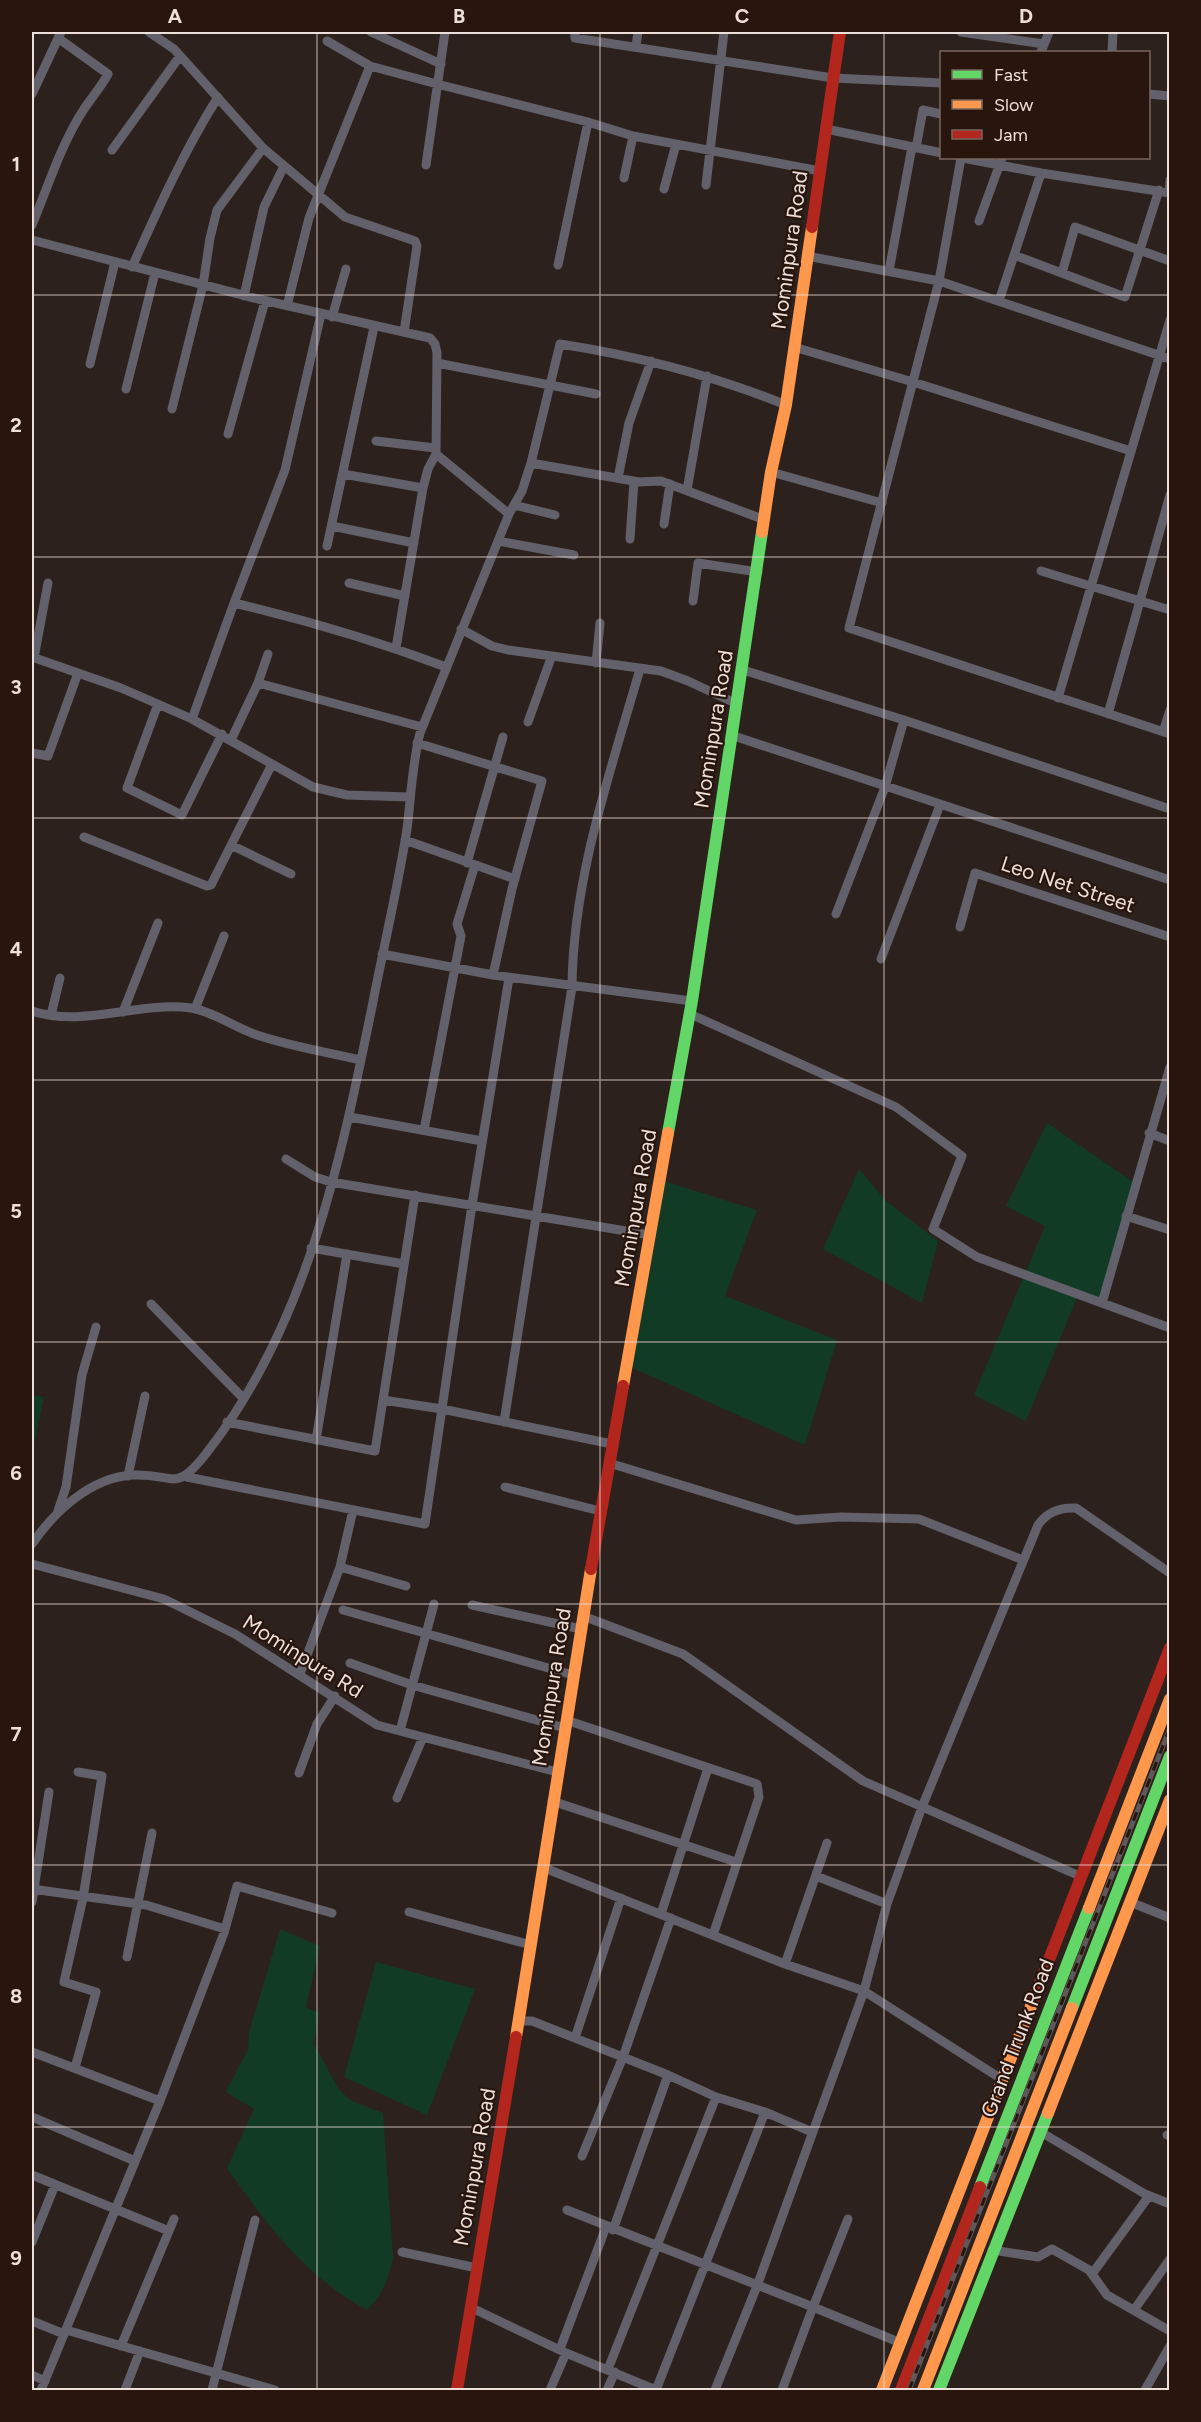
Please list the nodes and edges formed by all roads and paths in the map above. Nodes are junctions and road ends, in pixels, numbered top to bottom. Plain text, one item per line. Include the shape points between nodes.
1 (149, 32) edge
2 (371, 32) edge
3 (445, 32) edge
4 (575, 32) edge
5 (638, 32) edge
6 (724, 32) edge
7 (840, 32) edge
8 (961, 32) edge
9 (1049, 32) edge
10 (1113, 32) edge
11 (60, 35) edge
12 (327, 41) dead end
13 (636, 46) junction
14 (1043, 48) edge
15 (1112, 51) edge
16 (180, 56) junction
17 (721, 60) junction
18 (441, 64) junction
19 (370, 66) junction
20 (833, 78) junction
21 (940, 83) edge
22 (437, 84) junction
23 (32, 94) edge
24 (1150, 94) edge
25 (1170, 96) edge
26 (218, 97) junction
27 (940, 114) edge
28 (588, 122) junction
29 (826, 129) junction
30 (633, 136) junction
31 (676, 144) junction
32 (914, 147) junction
33 (263, 148) junction
34 (112, 150) dead end
35 (710, 151) junction
36 (940, 153) edge
37 (962, 159) edge
38 (975, 159) edge
39 (1000, 161) edge
40 (426, 165) dead end
41 (284, 166) junction
42 (820, 171) junction
43 (1041, 173) junction
44 (624, 178) dead end
45 (1170, 180) edge
46 (706, 185) dead end
47 (664, 189) dead end
48 (1166, 192) edge
49 (318, 194) junction
50 (980, 221) dead end
51 (32, 225) edge
52 (32, 240) edge
53 (1140, 249) junction
54 (1014, 255) junction
55 (807, 256) junction
56 (1170, 261) edge
57 (115, 262) junction
58 (558, 265) dead end
59 (132, 267) junction
60 (346, 268) dead end
61 (889, 272) junction
62 (155, 273) junction
63 (1062, 273) junction
64 (939, 281) junction
65 (203, 285) junction
66 (244, 296) junction
67 (265, 301) junction
68 (999, 301) junction
69 (287, 306) junction
70 (321, 314) junction
71 (332, 317) junction
72 (1170, 320) edge
73 (374, 327) junction
74 (404, 332) junction
75 (794, 347) junction
76 (1159, 356) junction
77 (1170, 359) edge
78 (651, 361) junction
79 (437, 363) junction
80 (90, 364) dead end
81 (707, 376) junction
82 (913, 382) junction
83 (549, 383) junction
84 (126, 389) dead end
85 (596, 394) dead end
86 (786, 405) junction
87 (172, 409) dead end
88 (228, 434) dead end
89 (376, 441) dead end
90 (436, 451) junction
91 (1131, 452) junction
92 (531, 463) junction
93 (771, 472) junction
94 (343, 474) junction
95 (618, 478) junction
96 (634, 481) junction
97 (670, 484) junction
98 (423, 489) junction
99 (687, 490) junction
100 (1170, 495) edge
101 (882, 503) junction
102 (514, 505) junction
103 (509, 514) junction
104 (555, 515) dead end
105 (765, 520) junction
106 (664, 524) dead end
107 (332, 526) junction
108 (630, 539) dead end
109 (498, 541) junction
110 (414, 543) junction
111 (327, 546) dead end
112 (574, 555) dead end
113 (1041, 571) dead end
114 (758, 572) junction
115 (48, 583) dead end
116 (349, 583) dead end
117 (1091, 586) junction
118 (405, 596) junction
119 (693, 601) dead end
120 (1140, 601) junction
121 (234, 603) junction
122 (1170, 610) edge
123 (600, 623) dead end
124 (461, 629) junction
125 (396, 648) junction
126 (268, 654) dead end
127 (33, 657) edge
128 (551, 658) junction
129 (596, 663) junction
130 (446, 667) junction
131 (640, 669) junction
132 (743, 670) junction
133 (78, 673) junction
134 (258, 683) junction
135 (1058, 698) junction
136 (158, 704) junction
137 (737, 704) junction
138 (1170, 710) edge
139 (1108, 714) junction
140 (192, 719) junction
141 (904, 720) junction
142 (528, 722) dead end
143 (422, 727) junction
144 (1166, 733) edge
145 (222, 734) junction
146 (731, 735) junction
147 (503, 737) dead end
148 (231, 740) junction
149 (417, 743) junction
150 (32, 755) edge
151 (272, 764) junction
152 (494, 766) junction
153 (885, 787) junction
154 (410, 797) junction
155 (940, 805) junction
156 (1170, 809) edge
157 (84, 837) dead end
158 (405, 840) junction
159 (232, 846) junction
160 (471, 864) junction
161 (291, 874) dead end
162 (515, 879) junction
163 (1170, 880) edge
164 (836, 914) dead end
165 (158, 923) dead end
166 (960, 927) dead end
167 (224, 936) dead end
168 (1170, 937) edge
169 (382, 954) junction
170 (881, 959) dead end
171 (453, 968) junction
172 (493, 975) junction
173 (60, 978) dead end
174 (509, 978) junction
175 (572, 987) junction
176 (691, 1007) junction
177 (195, 1009) junction
178 (32, 1011) edge
179 (123, 1012) junction
180 (51, 1015) junction
181 (361, 1060) junction
182 (1170, 1067) edge
183 (350, 1117) junction
184 (424, 1130) junction
185 (1149, 1133) junction
186 (482, 1140) junction
187 (1170, 1141) edge
188 (286, 1160) dead end
189 (331, 1182) junction
190 (415, 1195) junction
191 (472, 1205) junction
192 (536, 1216) junction
193 (1126, 1216) junction
194 (1170, 1230) edge
195 (650, 1235) junction
196 (311, 1248) junction
197 (346, 1254) junction
198 (404, 1264) junction
199 (1102, 1303) junction
200 (151, 1304) dead end
201 (96, 1327) dead end
202 (1170, 1328) edge
203 (145, 1396) dead end
204 (243, 1398) junction
205 (383, 1400) junction
206 (442, 1409) junction
207 (227, 1422) junction
208 (504, 1422) junction
209 (316, 1440) junction
210 (612, 1444) junction
211 (609, 1463) junction
212 (128, 1476) junction
213 (187, 1477) junction
214 (505, 1486) dead end
215 (353, 1510) junction
216 (600, 1511) junction
217 (57, 1514) junction
218 (32, 1544) edge
219 (1023, 1560) junction
220 (32, 1564) edge
221 (340, 1567) junction
222 (1170, 1573) edge
223 (406, 1586) dead end
224 (434, 1604) dead end
225 (472, 1605) dead end
226 (343, 1610) dead end
227 (582, 1623) junction
228 (426, 1634) junction
229 (1170, 1648) edge
230 (350, 1663) dead end
231 (300, 1674) junction
232 (573, 1675) junction
233 (412, 1685) junction
234 (336, 1696) junction
235 (1170, 1699) edge
236 (565, 1724) junction
237 (400, 1731) junction
238 (423, 1737) junction
239 (1170, 1756) edge
240 (708, 1768) junction
241 (78, 1772) dead end
242 (558, 1772) junction
243 (299, 1773) dead end
244 (49, 1792) dead end
245 (397, 1798) dead end
246 (1170, 1800) edge
247 (552, 1801) junction
248 (922, 1807) junction
249 (152, 1833) dead end
250 (827, 1843) dead end
251 (683, 1845) junction
252 (736, 1862) junction
253 (542, 1866) junction
254 (816, 1876) junction
255 (1082, 1877) junction
256 (32, 1889) edge
257 (83, 1898) junction
258 (621, 1898) junction
259 (32, 1902) edge
260 (1130, 1902) junction
261 (137, 1904) junction
262 (887, 1904) junction
263 (409, 1912) dead end
264 (332, 1913) dead end
265 (661, 1914) junction
266 (671, 1918) junction
267 (1170, 1918) edge
268 (225, 1929) junction
269 (713, 1935) junction
270 (531, 1945) junction
271 (127, 1957) dead end
272 (785, 1964) junction
273 (864, 1991) junction
274 (519, 2021) junction
275 (1062, 2029) junction
276 (1077, 2034) junction
277 (575, 2038) junction
278 (32, 2052) edge
279 (623, 2058) junction
280 (75, 2068) junction
281 (668, 2075) junction
282 (1003, 2080) junction
283 (716, 2097) junction
284 (160, 2101) junction
285 (765, 2112) junction
286 (32, 2116) edge
287 (1039, 2131) junction
288 (812, 2132) junction
289 (582, 2156) dead end
290 (135, 2161) junction
291 (32, 2175) edge
292 (55, 2185) junction
293 (1149, 2196) junction
294 (1170, 2204) edge
295 (115, 2209) junction
296 (567, 2210) dead end
297 (174, 2219) dead end
298 (848, 2219) dead end
299 (255, 2220) dead end
300 (610, 2229) junction
301 (169, 2231) junction
302 (32, 2242) edge
303 (656, 2245) junction
304 (992, 2250) junction
305 (402, 2252) dead end
306 (1170, 2259) edge
307 (705, 2265) junction
308 (477, 2268) junction
309 (1092, 2274) junction
310 (757, 2286) junction
311 (470, 2307) junction
312 (813, 2307) junction
313 (1134, 2310) junction
314 (32, 2321) edge
315 (1170, 2331) edge
316 (65, 2332) junction
317 (901, 2343) junction
318 (121, 2346) junction
319 (1170, 2346) edge
320 (140, 2351) junction
321 (563, 2351) junction
322 (611, 2371) junction
323 (215, 2373) junction
324 (32, 2375) edge
325 (45, 2381) junction
326 (41, 2391) edge
327 (125, 2391) edge
328 (212, 2391) edge
329 (275, 2391) edge
330 (457, 2391) edge
331 (550, 2391) edge
332 (607, 2391) edge
333 (656, 2391) edge
334 (715, 2391) edge
335 (782, 2391) edge
336 (882, 2391) edge
337 (901, 2391) edge
338 (923, 2391) edge
339 (939, 2391) edge
340 (1145, 2391) edge

1 - 16 street
2 - 18 street
3 - 18 street
4 - 13 street via 574,38
5 - 13 street
6 - 17 street
7 - 20 main road, Mominpura Road
8 - 14 street
9 - 14 street
10 - 15 street
11 - 23 street
11 - 51 street via 108,74 64,147
12 - 19 street
13 - 17 street
16 - 26 street
16 - 34 street
17 - 20 street
17 - 35 street
18 - 22 street
19 - 22 street
19 - 49 street
20 - 21 street
20 - 29 main road, Mominpura Road
22 - 28 street
22 - 40 street
24 - 25 street
26 - 33 street
26 - 59 street via 166,191
27 - 32 street via 923,110
28 - 30 street
28 - 58 street
29 - 32 street
29 - 42 main road, Mominpura Road
30 - 31 street
30 - 44 street
31 - 35 street
31 - 47 street
32 - 36 street
32 - 61 street
33 - 41 street
33 - 65 street via 217,210
35 - 42 street
35 - 46 street
37 - 64 street
38 - 39 street
39 - 43 street
39 - 50 street
41 - 49 street
41 - 66 street via 264,207
42 - 55 main road, Mominpura Road
43 - 48 street
43 - 54 street
45 - 48 street
48 - 53 street
49 - 69 street
49 - 74 street via 345,217 415,241
52 - 57 street
53 - 56 street
53 - 63 street via 1075,227
53 - 63 street via 1125,297
54 - 63 street
54 - 68 street
55 - 61 street
55 - 75 main road, Mominpura Road
57 - 59 street
57 - 80 street
59 - 62 street
60 - 71 street
61 - 64 street
62 - 65 street
62 - 84 street
64 - 68 street
64 - 82 street
65 - 66 street
65 - 87 street
66 - 67 street
67 - 69 street
67 - 88 street
68 - 76 street
69 - 70 street
70 - 71 street
70 - 121 street via 285,470
71 - 73 street
72 - 76 street
73 - 74 street
73 - 94 street
74 - 79 street via 430,338 435,344
75 - 82 street
75 - 86 main road, Mominpura Road
76 - 77 street
76 - 91 street
78 - 81 street
78 - 83 street via 560,344
78 - 95 street via 629,423
79 - 83 street
79 - 90 street
81 - 86 street
81 - 99 street
82 - 91 street
82 - 101 street
83 - 85 street
83 - 92 street
86 - 93 main road, Mominpura Road
89 - 90 street
90 - 98 street
90 - 103 street
91 - 117 street
92 - 95 street
92 - 102 street
93 - 101 street
93 - 105 main road, Mominpura Road
94 - 98 street
94 - 107 street
95 - 96 street
96 - 97 street
96 - 108 street
97 - 99 street
97 - 106 street
98 - 110 street
99 - 105 street
100 - 120 street
101 - 135 street via 849,628
102 - 103 street
102 - 104 street
103 - 109 street
105 - 114 main road, Mominpura Road
107 - 110 street
107 - 111 street
109 - 112 street
109 - 124 street
110 - 118 street
113 - 117 street
114 - 119 street via 698,563
114 - 132 main road, Mominpura Road
115 - 127 street
116 - 118 street
117 - 120 street
117 - 135 street
118 - 125 street
120 - 122 street
120 - 139 street
121 - 125 street
121 - 140 street
123 - 129 street
124 - 128 street via 492,646
124 - 130 street
125 - 130 street
126 - 134 street
127 - 133 street
128 - 129 street
128 - 142 street
129 - 131 street
130 - 143 street
131 - 137 street via 661,671
131 - 175 street via 593,829 572,938
132 - 137 main road, Mominpura Road
132 - 141 street
133 - 136 street
133 - 150 street via 48,756
134 - 143 street
134 - 148 street
135 - 139 street
136 - 140 street
136 - 145 street via 127,788 182,814
137 - 146 main road, Mominpura Road
138 - 144 street
139 - 144 street
140 - 145 street
141 - 153 street
141 - 156 street
143 - 149 street
145 - 148 street
146 - 153 street
146 - 176 main road, Mominpura Road
147 - 152 street
148 - 151 street
149 - 152 street
149 - 154 street
151 - 154 street via 328,792
151 - 159 street
152 - 160 street
152 - 162 street via 542,781
153 - 155 street
153 - 164 street
154 - 158 street
155 - 163 street
155 - 170 street
157 - 159 street via 207,886 216,880
158 - 160 street
158 - 169 street
159 - 161 street
160 - 162 street
160 - 171 street via 457,924 461,936
162 - 172 street
165 - 179 street
166 - 168 street, Leo Net Street via 975,873
167 - 177 street
169 - 171 street
169 - 181 street
171 - 172 street
171 - 184 street
172 - 174 street
173 - 180 street
174 - 175 street
174 - 186 street
175 - 176 street
175 - 192 street
176 - 195 main road, Mominpura Road
176 - 199 street via 896,1107 962,1156 933,1229 977,1257
177 - 179 street
177 - 181 street via 254,1034
178 - 180 street
179 - 180 street via 82,1017
181 - 183 street
182 - 185 street
183 - 184 street
183 - 189 street
184 - 186 street
185 - 187 street
185 - 193 street
186 - 191 street
188 - 189 street via 315,1178
189 - 190 street
189 - 196 street
190 - 191 street
190 - 198 street
191 - 192 street
191 - 206 street
192 - 195 street
192 - 208 street
193 - 194 street
193 - 199 street
195 - 210 main road, Mominpura Road
196 - 197 street
196 - 204 street via 290,1312 268,1359
197 - 198 street
197 - 209 street
198 - 205 street
199 - 202 street
200 - 204 street
201 - 217 street via 82,1375 66,1487
203 - 212 street
204 - 207 street
205 - 206 street
205 - 209 street via 375,1451
206 - 208 street
206 - 215 street via 425,1524
207 - 209 street
207 - 213 street
208 - 210 street
210 - 211 main road, Mominpura Road
211 - 216 main road, Mominpura Road
211 - 219 street via 796,1520 919,1519
212 - 213 street
212 - 217 street via 86,1492
213 - 215 street
214 - 216 street
215 - 221 street
216 - 227 main road, Mominpura Road
217 - 218 street
219 - 222 street via 1044,1516 1076,1508
219 - 248 street
220 - 231 street, Mominpura Rd via 164,1599 235,1634
221 - 223 street
221 - 231 street
224 - 228 street
225 - 227 street
226 - 228 street
227 - 232 main road, Mominpura Road
227 - 248 street via 683,1654 863,1780
228 - 232 street
228 - 233 street
229 - 255 main road
230 - 233 street
231 - 234 street, Mominpura Rd
232 - 236 main road, Mominpura Road
233 - 236 street
233 - 237 street
234 - 237 street, Mominpura Rd via 377,1725
234 - 243 street via 317,1724
235 - 337 main road, Grand Trunk Road
236 - 240 street
236 - 242 main road, Mominpura Road
237 - 238 street, Mominpura Rd
238 - 242 street, Mominpura Rd
238 - 245 street
239 - 275 main road, Grand Trunk Road
240 - 251 street
240 - 252 street via 752,1780 759,1789
241 - 257 street via 102,1776
242 - 247 main road, Mominpura Road
244 - 256 street
246 - 260 main road
247 - 251 street
247 - 253 main road, Mominpura Road
248 - 255 street
248 - 262 street
249 - 261 street
250 - 254 street
251 - 252 street
251 - 265 street
252 - 269 street
253 - 258 street
253 - 270 main road, Mominpura Road
254 - 262 street
254 - 272 street
255 - 282 main road
256 - 257 street
256 - 259 street
257 - 261 street
257 - 280 street via 64,1982 96,1992
258 - 265 street
258 - 277 street
260 - 267 street
260 - 276 main road
261 - 268 street
261 - 271 street
262 - 273 street
263 - 270 street
264 - 268 street via 237,1886
265 - 266 street
266 - 269 street
266 - 279 street
268 - 284 street
269 - 272 street
270 - 274 main road, Mominpura Road
272 - 273 street
273 - 282 street
273 - 288 street
274 - 277 street via 532,2021
274 - 308 main road, Mominpura Road
275 - 276 main road
275 - 338 main road, Grand Trunk Road
276 - 287 main road
277 - 279 street
278 - 280 street
279 - 281 street
279 - 289 street
280 - 284 street
281 - 283 street
281 - 300 street
282 - 317 main road
283 - 285 street
283 - 303 street
284 - 290 street
285 - 288 street
285 - 307 street
286 - 290 street
287 - 293 street
287 - 304 main road
288 - 310 street
290 - 295 street
291 - 292 street
292 - 295 street
292 - 302 street
293 - 294 street
293 - 309 street
295 - 301 street
295 - 316 street
296 - 300 street
297 - 301 street
298 - 312 street
299 - 323 street
300 - 303 street
300 - 321 street
301 - 318 street
303 - 307 street
303 - 322 street
304 - 309 street via 1038,2257 1052,2249
304 - 339 main road
305 - 308 street
306 - 313 street
307 - 310 street
307 - 333 street
308 - 311 main road, Mominpura Road
309 - 313 street via 1107,2295
310 - 312 street
310 - 334 street
311 - 321 street
311 - 330 main road, Mominpura Road
312 - 317 street
312 - 335 street
313 - 315 street
314 - 316 street
316 - 318 street
316 - 325 street
317 - 336 main road
318 - 320 street
319 - 340 street
320 - 323 street
320 - 327 street
321 - 322 street
321 - 331 street
322 - 332 street
322 - 333 street
323 - 328 street
323 - 329 street
324 - 325 street
325 - 326 street

